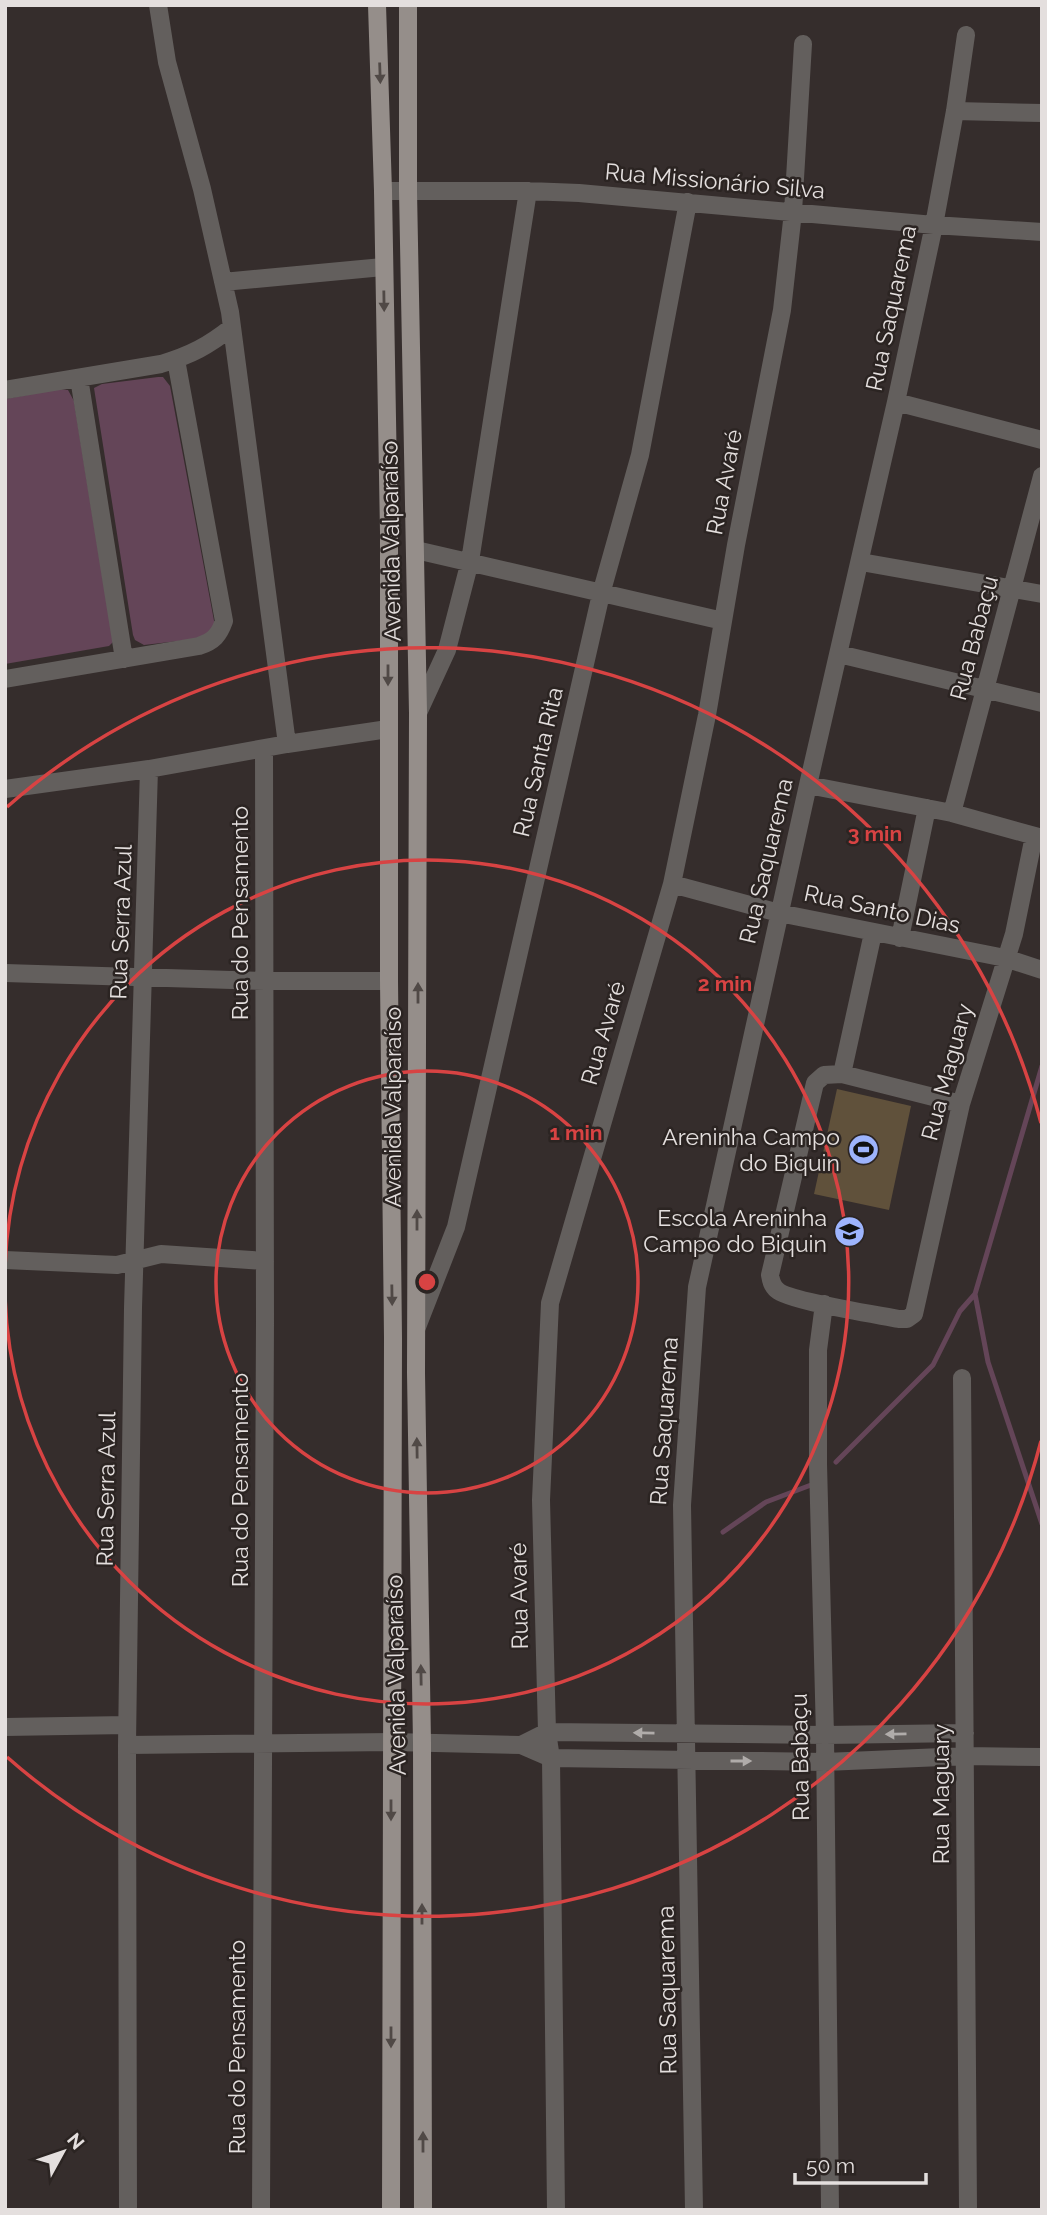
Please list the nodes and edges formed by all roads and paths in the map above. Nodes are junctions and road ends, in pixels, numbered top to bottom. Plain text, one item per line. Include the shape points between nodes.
1 (158, 5) edge
2 (377, 5) edge
3 (408, 5) edge
4 (965, 35) dead end
5 (803, 44) dead end
6 (955, 111) junction
7 (1042, 113) edge
8 (383, 191) junction
9 (408, 191) junction
10 (528, 191) junction
11 (688, 202) junction
12 (793, 212) junction
13 (934, 225) junction
14 (1042, 232) edge
15 (383, 267) junction
16 (223, 282) junction
17 (232, 327) junction
18 (176, 360) junction
19 (79, 378) junction
20 (5, 390) edge
21 (896, 402) junction
22 (1042, 440) edge
23 (1042, 476) edge
24 (416, 550) junction
25 (470, 561) junction
26 (860, 562) junction
27 (1012, 590) junction
28 (601, 594) junction
29 (1042, 594) edge
30 (723, 621) junction
31 (839, 654) junction
32 (124, 659) junction
33 (5, 679) edge
34 (986, 690) junction
35 (1042, 703) edge
36 (418, 713) junction
37 (388, 729) junction
38 (287, 744) junction
39 (264, 750) junction
40 (149, 769) junction
41 (808, 785) junction
42 (5, 789) edge
43 (928, 808) junction
44 (952, 813) junction
45 (1038, 837) edge
46 (672, 884) junction
47 (779, 913) junction
48 (418, 928) junction
49 (388, 929) junction
50 (873, 933) junction
51 (900, 938) junction
52 (1004, 958) junction
53 (1042, 970) edge
54 (5, 973) edge
55 (144, 978) junction
56 (265, 981) junction
57 (388, 981) junction
58 (842, 1074) junction
59 (961, 1104) junction
60 (5, 1260) edge
61 (135, 1260) junction
62 (265, 1261) junction
63 (824, 1304) junction
64 (416, 1327) junction
65 (962, 1378) dead end
66 (127, 1726) junction
67 (5, 1727) edge
68 (547, 1732) junction
69 (965, 1733) junction
70 (687, 1734) junction
71 (825, 1735) junction
72 (264, 1742) junction
73 (393, 1742) junction
74 (422, 1743) junction
75 (127, 1745) junction
76 (521, 1745) junction
77 (965, 1756) junction
78 (1042, 1757) edge
79 (551, 1758) junction
80 (687, 1761) junction
81 (825, 1762) junction
82 (128, 2210) edge
83 (261, 2210) edge
84 (391, 2210) edge
85 (423, 2210) edge
86 (556, 2210) edge
87 (694, 2210) edge
88 (831, 2210) edge
89 (968, 2210) edge

1 - 16 street via 167,62
2 -> 8 main road, Avenida Valparaíso
3 - 9 main road, Avenida Valparaíso
4 - 6 street, Rua Saquarema
5 - 12 street, Rua Avaré
6 - 7 street
6 - 13 street, Rua Saquarema
8 - 9 street, Rua Missionário Silva
8 - 15 main road, Avenida Valparaíso
9 - 10 street, Rua Missionário Silva
9 - 24 main road, Avenida Valparaíso
10 - 11 street, Rua Missionário Silva
10 - 25 street
11 - 12 street, Rua Missionário Silva
11 - 28 street, Rua Santa Rita via 640,455
12 - 13 street, Rua Missionário Silva
12 - 30 street, Rua Avaré via 782,310
13 - 14 street, Rua Missionário Silva
13 - 21 street, Rua Saquarema
15 - 16 street
15 -> 37 main road, Avenida Valparaíso
16 - 17 street
17 - 18 street via 206,347
17 - 38 street
18 - 19 street
18 - 32 street via 224,621 210,643
19 - 20 street
19 - 32 street
21 - 22 street
21 - 26 street, Rua Saquarema
23 - 27 street, Rua Babaçu
24 - 25 street
24 - 36 main road, Avenida Valparaíso
25 - 28 street
25 - 36 street via 447,650
26 - 27 street
26 - 31 street, Rua Saquarema
27 - 29 street
27 - 34 street, Rua Babaçu
28 - 30 street
28 - 64 street, Rua Santa Rita via 456,1227
30 - 46 street, Rua Avaré
31 - 34 street
31 - 41 street, Rua Saquarema
32 - 33 street
34 - 35 street
34 - 44 street, Rua Babaçu
36 - 48 main road, Avenida Valparaíso
37 - 38 street
37 - 49 main road, Avenida Valparaíso
38 - 39 street
39 - 40 street
39 - 56 street, Rua do Pensamento
40 - 42 street
40 - 55 street, Rua Serra Azul
41 - 43 street
41 - 47 street, Rua Saquarema
43 - 44 street
43 - 51 street
44 - 45 street
45 - 52 street, Rua Maguary
46 - 47 street, Rua Santo Dias
46 - 68 street, Rua Avaré via 550,1303 541,1500
47 - 50 street, Rua Santo Dias
47 - 70 street, Rua Saquarema via 697,1287 682,1505
48 - 49 main road
64 -> 48 main road, Avenida Valparaíso
49 - 57 main road, Avenida Valparaíso
50 - 51 street, Rua Santo Dias
50 - 58 street
51 - 52 street, Rua Santo Dias
52 - 53 street, Rua Santo Dias
52 - 59 street, Rua Maguary
54 - 55 street
55 - 56 street
55 - 61 street, Rua Serra Azul
56 - 57 street
56 - 62 street, Rua do Pensamento
57 -> 73 main road, Avenida Valparaíso
58 - 59 street
58 - 63 street via 824,1075 815,1083 771,1275 778,1292
59 - 63 street, Rua Maguary via 914,1314 907,1319
60 - 61 street via 117,1265
61 - 62 street via 161,1254
61 - 66 street, Rua Serra Azul
62 - 72 street, Rua do Pensamento
63 - 71 street, Rua Babaçu via 818,1350 818,1464
74 -> 64 main road, Avenida Valparaíso
65 - 69 street, Rua Maguary
66 - 67 street
66 - 75 street, Rua Serra Azul
70 -> 68 street
68 - 76 street
68 - 79 street, Rua Avaré
69 -> 71 street
69 - 77 street, Rua Maguary
70 - 71 street
70 - 80 street, Rua Saquarema
71 - 81 street, Rua Babaçu
72 - 73 street
72 - 75 street
72 - 83 street, Rua do Pensamento
73 - 74 street
73 -> 84 main road, Avenida Valparaíso
74 - 76 street
85 -> 74 main road, Avenida Valparaíso
75 - 82 street, Rua Serra Azul
76 - 79 street
77 - 78 street
77 - 81 street
77 - 89 street, Rua Maguary
79 - 80 street
79 - 86 street, Rua Avaré
80 -> 81 street
80 - 87 street, Rua Saquarema
81 - 88 street, Rua Babaçu

